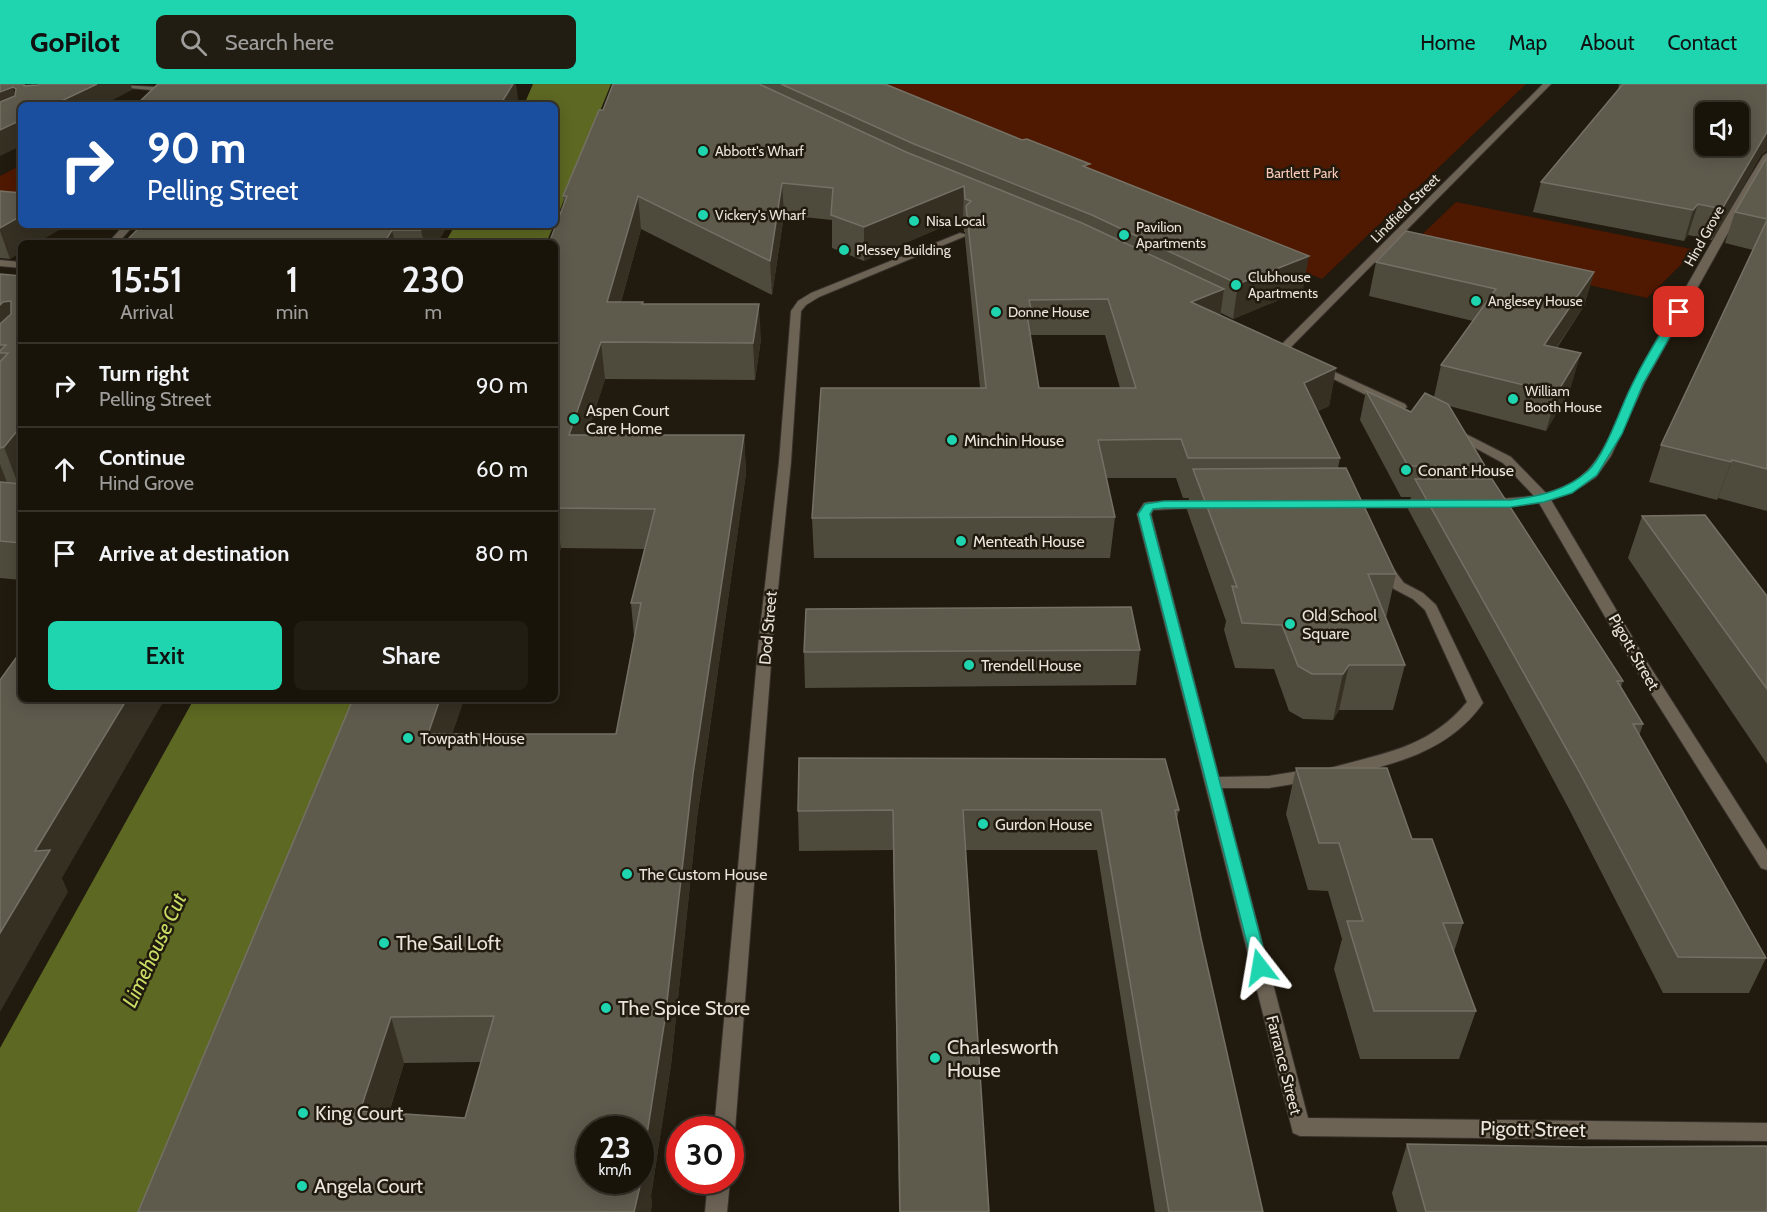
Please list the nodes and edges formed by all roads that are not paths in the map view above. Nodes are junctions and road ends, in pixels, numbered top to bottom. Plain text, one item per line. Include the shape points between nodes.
1 (107, 84) edge
2 (1547, 84) edge
3 (187, 91) edge
4 (1765, 163) edge
5 (126, 228) edge
6 (963, 235) edge
7 (116, 240) edge
8 (0, 263) edge
9 (18, 266) edge
10 (1417, 415) edge
11 (1438, 425) edge
12 (1544, 499) junction
13 (1221, 504) edge
14 (1335, 504) edge
15 (1441, 504) edge
16 (1476, 504) edge
17 (1379, 553) edge
18 (1214, 783) junction
19 (1767, 864) edge
20 (725, 1116) edge
21 (1300, 1128) joint
22 (1767, 1132) edge
23 (718, 1194) edge
24 (717, 1212) edge

1 - 3 street
2 - 10 street, Lindfield Street via 1287,353
4 - 12 street, Hind Grove via 1637,384 1616,434 1593,473 1568,490
5 - 7 street
6 - 20 street, Dod Street via 815,295 796,311
8 - 9 street
11 - 12 street, Pigott Street via 1507,460
12 - 16 street, Hind Grove
12 - 19 street, Pigott Street via 1641,665
13 - 18 street, Farrance Street via 1164,504 1149,506 1144,514
14 - 15 street via 1360,510
17 - 18 street via 1387,572 1399,586 1431,608 1475,703 1455,726 1419,747 1376,764 1269,782
18 - 21 street, Farrance Street
21 - 22 street, Pigott Street
23 - 24 street

